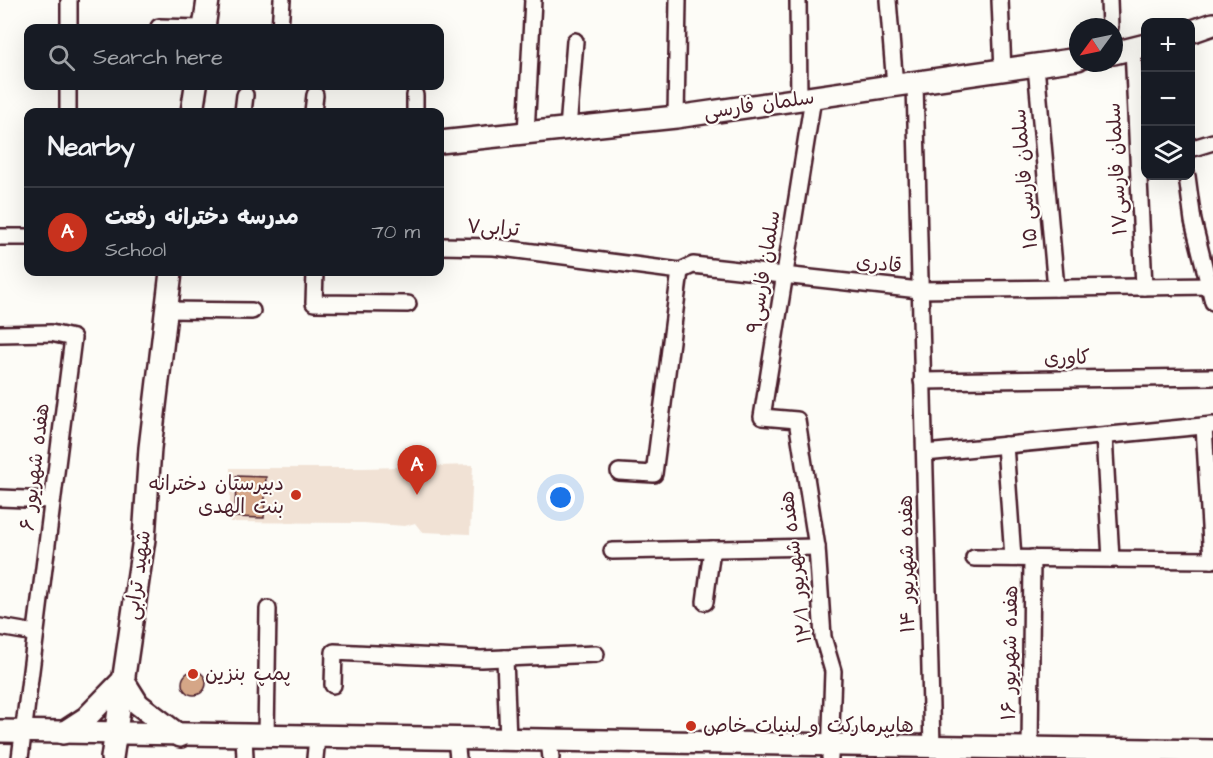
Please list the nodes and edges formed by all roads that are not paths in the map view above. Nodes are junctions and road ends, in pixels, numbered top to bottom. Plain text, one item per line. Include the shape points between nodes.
1 (69, 0) edge
2 (208, 0) edge
3 (282, 0) edge
4 (534, 0) edge
5 (678, 0) edge
6 (798, 0) edge
7 (888, 0) edge
8 (1000, 0) edge
9 (1109, 0) edge
10 (1110, 18) edge
11 (69, 24) edge
12 (204, 24) edge
13 (280, 24) edge
14 (1213, 24) edge
15 (1195, 31) edge
16 (575, 41) dead end
17 (1131, 49) edge
18 (1069, 60) edge
19 (1036, 66) junction
20 (1004, 71) junction
21 (905, 85) junction
22 (68, 90) edge
23 (195, 90) edge
24 (245, 95) dead end
25 (315, 95) dead end
26 (415, 95) dead end
27 (806, 99) junction
28 (68, 108) edge
29 (193, 108) edge
30 (243, 108) edge
31 (313, 108) edge
32 (415, 108) edge
33 (675, 117) junction
34 (568, 129) junction
35 (526, 133) junction
36 (444, 142) edge
37 (1213, 142) edge
38 (1195, 148) edge
39 (1188, 180) edge
40 (0, 237) edge
41 (24, 237) edge
42 (444, 246) edge
43 (543, 253) joint
44 (680, 271) junction
45 (785, 275) junction
46 (170, 276) edge
47 (315, 276) edge
48 (1211, 286) edge
49 (1144, 287) junction
50 (1056, 288) junction
51 (919, 290) junction
52 (1213, 302) edge
53 (408, 304) dead end
54 (166, 310) junction
55 (252, 311) dead end
56 (0, 334) edge
57 (1213, 377) edge
58 (922, 381) junction
59 (797, 420) joint
60 (1209, 425) edge
61 (1104, 436) junction
62 (1005, 445) junction
63 (925, 453) junction
64 (619, 472) dead end
65 (0, 498) edge
66 (51, 500) junction
67 (817, 547) junction
68 (712, 549) junction
69 (612, 551) dead end
70 (974, 558) dead end
71 (1013, 558) junction
72 (1032, 558) junction
73 (1111, 559) junction
74 (1213, 560) edge
75 (705, 602) dead end
76 (268, 609) dead end
77 (0, 627) edge
78 (35, 633) junction
79 (596, 654) dead end
80 (505, 658) junction
81 (123, 680) junction
82 (333, 685) dead end
83 (0, 731) edge
84 (22, 732) junction
85 (63, 733) junction
86 (114, 735) junction
87 (180, 736) junction
88 (244, 736) junction
89 (266, 737) junction
90 (508, 740) junction
91 (932, 747) junction
92 (316, 748) edge
93 (1030, 748) junction
94 (457, 749) edge
95 (550, 749) edge
96 (727, 751) edge
97 (830, 752) edge
98 (905, 752) edge
99 (978, 753) edge
100 (1206, 753) edge
101 (20, 758) edge
102 (112, 758) edge
103 (244, 758) edge

1 - 11 street
2 - 12 main road
3 - 13 street
4 - 35 street
5 - 33 street
6 - 27 street, سلمان فارسی۹
7 - 21 street, هفده شهریور ۱۴
8 - 20 street
9 - 10 street
14 - 15 main road
16 - 34 street
17 - 49 street, سلمان فارسی۱۷
18 - 19 main road, سلمان فارسی
19 - 20 main road, سلمان فارسی
19 - 50 street, سلمان فارسی ۱۵
20 - 21 main road, سلمان فارسی
21 - 27 main road, سلمان فارسی
21 - 51 street, هفده شهریور ۱۴
22 - 28 street
23 - 29 main road
24 - 30 street
25 - 31 street
26 - 32 street
27 - 33 main road, سلمان فارسی
27 - 45 street, سلمان فارسی۹
33 - 34 main road, سلمان فارسی
34 - 35 main road, سلمان فارسی
35 - 36 main road, سلمان فارسی
37 - 38 street
39 - 48 street via 1193,221
40 - 41 street
42 - 43 street, ترابی۷
43 - 44 street, قادری
44 - 45 street, قادری via 693,265
44 - 64 street via 654,474
45 - 51 street, قادری
45 - 59 street, سلمان فارسی۹ via 762,417
46 - 54 main road, شهید ترابی
47 - 53 street via 314,303
48 - 49 street, قادری
48 - 52 street
49 - 50 street, قادری
50 - 51 street, قادری
51 - 58 street, هفده شهریور ۱۴
54 - 55 street
54 - 81 main road, شهید ترابی via 144,539
56 - 66 street, هفده شهریور ۶ via 51,333 73,338
57 - 58 street, کاوری
58 - 63 street, هفده شهریور ۱۴
59 - 67 street, هفده شهریور ۱۲/۱
60 - 61 street
60 - 74 street
61 - 62 street
61 - 73 street
62 - 63 street
62 - 71 street
63 - 91 street, هفده شهریور ۱۴
65 - 66 street
66 - 78 street, هفده شهریور ۶
67 - 68 street
67 - 97 street, هفده شهریور ۱۲/۱ via 823,637 833,671
68 - 69 street
68 - 75 street
70 - 71 street
71 - 72 street
72 - 73 street
72 - 93 street, هفده شهریور ۱۶
73 - 74 street
76 - 89 street
77 - 78 street
78 - 84 street, هفده شهریور ۶
79 - 80 street
80 - 82 street via 334,652
80 - 90 street
81 - 85 main road via 86,718
81 - 86 main road, شهید ترابی
81 - 87 main road via 138,704
83 - 84 main road
84 - 85 main road
84 - 101 street, هفده شهریور ۶
85 - 86 main road
86 - 87 main road
86 - 102 main road, شهید ترابی
87 - 88 main road
88 - 89 main road
88 - 103 street
89 - 92 main road
90 - 94 main road
90 - 95 main road
91 - 98 main road
91 - 99 main road
92 - 94 main road
93 - 99 main road
93 - 100 main road
95 - 96 main road
96 - 97 main road
97 - 98 main road

